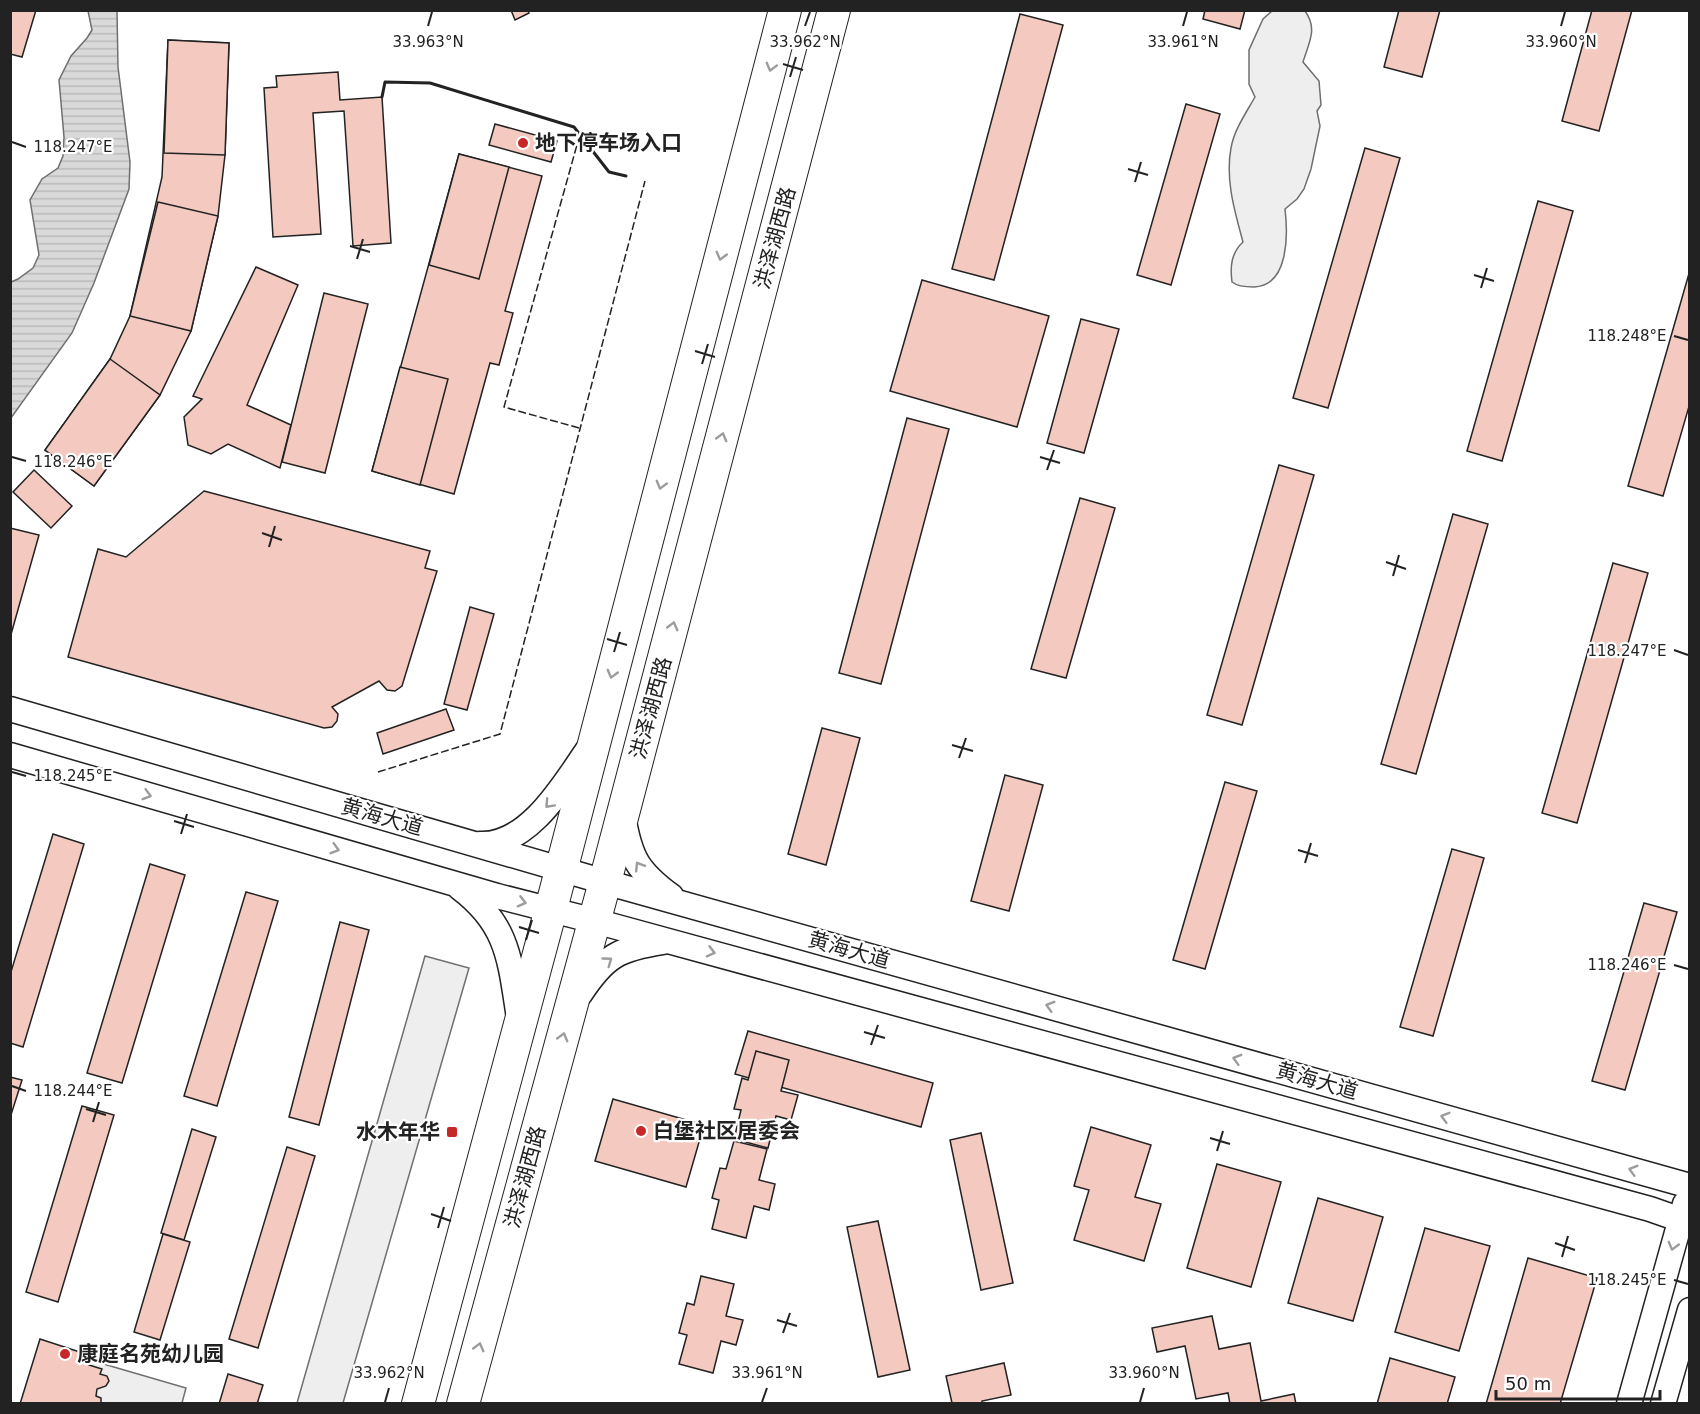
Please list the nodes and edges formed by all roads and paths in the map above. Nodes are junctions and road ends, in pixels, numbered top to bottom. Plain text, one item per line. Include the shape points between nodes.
1 (785, 10) edge
2 (834, 10) edge
3 (10, 709) edge
4 (645, 729) junction
5 (597, 730) junction
6 (10, 755) edge
7 (623, 813) junction
8 (474, 844) junction
9 (561, 869) junction
10 (605, 882) junction
11 (453, 883) junction
12 (680, 903) junction
13 (551, 909) junction
14 (595, 921) junction
15 (670, 941) junction
16 (572, 1006) junction
17 (520, 1024) junction
18 (507, 1071) junction
19 (549, 1087) junction
20 (1689, 1188) edge
21 (1685, 1221) edge
22 (1689, 1310) edge
23 (418, 1404) edge
24 (464, 1404) edge
25 (1629, 1404) edge
26 (1663, 1404) edge

1 -> 5 main road
4 -> 2 main road, 洪泽湖西路
3 - 8 street, 黄海大道
4 - 5 main road via 622,738
4 - 7 main road, 洪泽湖西路
5 -> 8 street via 558,793 537,817 511,837 491,844
5 - 9 main road
6 -> 11 street, 黄海大道
7 - 10 main road, 洪泽湖西路
12 -> 7 street via 640,868 631,852
8 - 9 street, 黄海大道
9 - 10 street, 黄海大道
9 - 13 main road
10 - 12 street, 黄海大道
10 - 14 main road, 洪泽湖西路
11 -> 13 street, 黄海大道
11 - 17 street via 478,902 501,937
20 -> 12 street, 黄海大道
13 - 14 street, 黄海大道
13 - 17 main road
14 - 15 street, 黄海大道
14 - 16 main road, 洪泽湖西路
16 -> 15 street via 606,960 623,951
15 -> 21 street, 黄海大道
19 -> 16 main road, 洪泽湖西路
17 - 18 main road
18 - 19 main road via 524,1060 541,1062 548,1071
18 - 23 main road
24 -> 19 main road, 洪泽湖西路
20 - 21 street
21 -> 25 street
22 - 26 street

